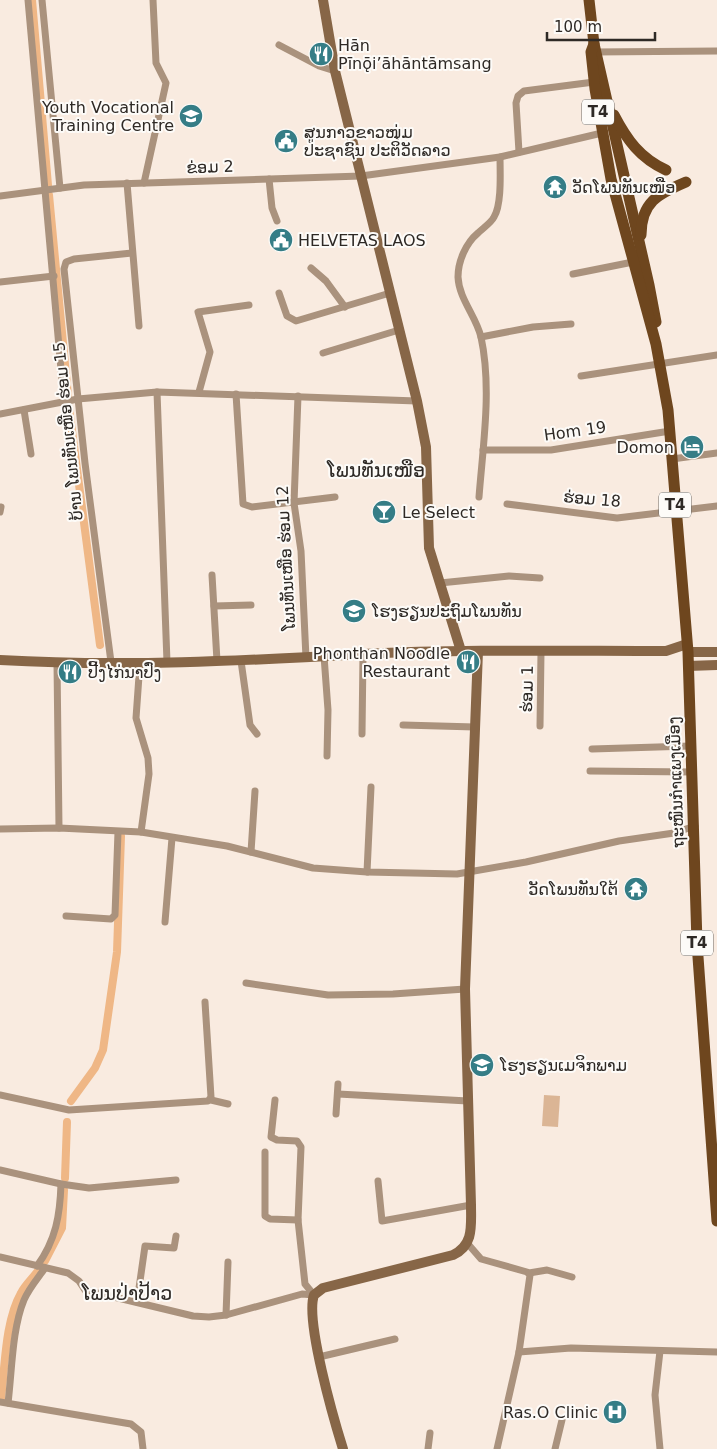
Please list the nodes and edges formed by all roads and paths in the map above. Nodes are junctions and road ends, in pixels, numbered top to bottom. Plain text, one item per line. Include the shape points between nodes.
1 (28, 0) edge
2 (42, 0) edge
3 (153, 0) edge
4 (323, 0) edge
5 (589, 0) edge
6 (278, 45) dead end
7 (594, 49) junction
8 (717, 51) edge
9 (335, 71) junction
10 (594, 82) junction
11 (608, 104) junction
12 (602, 133) junction
13 (519, 152) junction
14 (500, 156) junction
15 (666, 170) dead end
16 (361, 176) junction
17 (624, 177) junction
18 (269, 179) junction
19 (612, 179) junction
20 (686, 182) dead end
21 (127, 183) junction
22 (144, 183) junction
23 (60, 188) junction
24 (45, 190) junction
25 (627, 192) junction
26 (615, 195) junction
27 (0, 196) edge
28 (277, 221) dead end
29 (641, 250) junction
30 (132, 252) junction
31 (634, 262) junction
32 (310, 268) dead end
33 (573, 274) dead end
34 (54, 276) junction
35 (0, 282) edge
36 (279, 293) dead end
37 (390, 293) junction
38 (249, 305) dead end
39 (345, 307) junction
40 (571, 324) dead end
41 (139, 326) dead end
42 (399, 330) junction
43 (481, 337) junction
44 (656, 344) junction
45 (323, 353) dead end
46 (717, 355) edge
47 (660, 365) junction
48 (581, 376) dead end
49 (157, 392) junction
50 (199, 392) junction
51 (236, 394) junction
52 (298, 396) junction
53 (78, 400) junction
54 (417, 401) junction
55 (64, 403) junction
56 (24, 410) junction
57 (0, 414) edge
58 (670, 431) junction
59 (483, 450) junction
60 (717, 453) edge
61 (31, 454) dead end
62 (672, 459) junction
63 (480, 497) dead end
64 (334, 498) dead end
65 (294, 503) junction
66 (507, 504) dead end
67 (717, 506) edge
68 (676, 512) junction
69 (212, 575) dead end
70 (540, 578) dead end
71 (440, 583) junction
72 (251, 605) dead end
73 (214, 606) junction
74 (688, 648) junction
75 (461, 651) junction
76 (478, 651) junction
77 (541, 652) junction
78 (717, 652) edge
79 (362, 654) junction
80 (324, 656) junction
81 (306, 658) junction
82 (0, 660) edge
83 (217, 661) junction
84 (242, 661) junction
85 (111, 662) junction
86 (140, 662) junction
87 (168, 662) junction
88 (57, 663) junction
89 (717, 665) edge
90 (688, 666) junction
91 (403, 725) dead end
92 (540, 726) dead end
93 (475, 727) junction
94 (257, 734) dead end
95 (362, 734) dead end
96 (690, 746) junction
97 (592, 749) dead end
98 (327, 756) dead end
99 (590, 771) dead end
100 (693, 772) junction
101 (371, 787) dead end
102 (255, 791) dead end
103 (695, 826) junction
104 (59, 828) junction
105 (0, 829) edge
106 (118, 832) junction
107 (141, 832) junction
108 (172, 838) junction
109 (252, 852) junction
110 (367, 872) junction
111 (470, 873) junction
112 (66, 916) dead end
113 (166, 922) dead end
114 (246, 983) dead end
115 (465, 989) junction
116 (205, 1002) dead end
117 (338, 1084) dead end
118 (338, 1094) junction
119 (0, 1095) edge
120 (211, 1100) junction
121 (275, 1100) dead end
122 (468, 1101) junction
123 (228, 1104) dead end
124 (336, 1114) dead end
125 (265, 1152) dead end
126 (0, 1170) edge
127 (176, 1180) dead end
128 (378, 1181) dead end
129 (61, 1184) junction
130 (471, 1205) junction
131 (298, 1220) junction
132 (717, 1221) edge
133 (176, 1236) dead end
134 (468, 1244) junction
135 (0, 1257) edge
136 (228, 1262) dead end
137 (36, 1266) junction
138 (45, 1268) junction
139 (529, 1273) junction
140 (572, 1277) dead end
141 (314, 1295) junction
142 (137, 1302) junction
143 (226, 1315) junction
144 (395, 1339) dead end
145 (660, 1351) junction
146 (520, 1352) junction
147 (717, 1352) edge
148 (319, 1356) junction
149 (4, 1402) edge
150 (562, 1420) dead end
151 (141, 1432) junction
152 (430, 1433) dead end
153 (139, 1449) edge
154 (144, 1449) edge
155 (343, 1449) edge
156 (428, 1449) edge
157 (497, 1449) edge
158 (555, 1449) edge
159 (660, 1449) edge

1 - 24 street
2 - 23 street
3 - 22 street via 156,63 166,83
4 - 9 street
5 - 7 main road, ຖະໜົນກຳແພງເມືອງ / T4
6 - 9 street
7 - 8 street
7 - 10 main road, ຖະໜົນກຳແພງເມືອງ / T4
7 - 11 main road, ຖະໜົນກຳແພງເມືອງ / T4
9 - 16 street
10 - 12 main road, ຖະໜົນກຳແພງເມືອງ / T4
10 - 13 street via 524,91 518,96
11 - 15 main road via 637,152
11 - 17 main road, ຖະໜົນກຳແພງເມືອງ / T4
12 - 13 street, ຂ່ອມ 2
12 - 19 main road, ຖະໜົນກຳແພງເມືອງ / T4
13 - 14 street, ຂ່ອມ 2
14 - 16 street, ຂ່ອມ 2
14 - 43 street via 495,216 467,246 459,269 460,288
16 - 18 street, ຂ່ອມ 2
16 - 37 street
17 - 19 street
17 - 25 main road, ຖະໜົນກຳແພງເມືອງ / T4
18 - 22 street, ຂ່ອມ 2
18 - 28 street
19 - 26 main road, ຖະໜົນກຳແພງເມືອງ / T4
20 - 29 main road via 651,202 642,221
21 - 22 street, ຂ່ອມ 2
21 - 23 street, ຂ່ອມ 2
21 - 30 street
23 - 24 street, ຂ່ອມ 2
24 - 27 street, ຂ່ອມ 2
24 - 34 street
25 - 26 street
25 - 29 main road, ຖະໜົນກຳແພງເມືອງ / T4
26 - 31 main road, ຖະໜົນກຳແພງເມືອງ / T4
29 - 44 main road, ຖະໜົນກຳແພງເມືອງ / T4 via 655,315
30 - 41 street
30 - 53 street, ບ້ານ ໂພນທັນເໜືອ ຮ່ອມ 15 via 66,262 64,268
31 - 33 street
31 - 44 main road, ຖະໜົນກຳແພງເມືອງ / T4
32 - 39 street via 326,281
34 - 35 street
34 - 55 street
36 - 39 street via 287,316 293,321
37 - 39 street
37 - 42 street
38 - 50 street via 198,312 210,352
40 - 43 street
42 - 45 street
42 - 54 street
43 - 59 street via 486,388
44 - 47 main road, ຖະໜົນກຳແພງເມືອງ / T4
46 - 47 street
47 - 48 street
47 - 58 main road, ຖະໜົນກຳແພງເມືອງ / T4
49 - 50 street
49 - 53 street
49 - 87 street
50 - 51 street
51 - 52 street
51 - 65 street via 243,504 252,507
52 - 54 street
52 - 65 street, ໂພນທັນເໜືອ ຮ່ອມ 12
53 - 55 street
53 - 85 street, ບ້ານ ໂພນທັນເໜືອ ຮ່ອມ 15
54 - 71 street via 426,447 430,548
55 - 56 street
56 - 57 street
56 - 61 street
58 - 59 street, Hom 19 via 551,450
58 - 62 main road, ຖະໜົນກຳແພງເມືອງ / T4
59 - 63 street
60 - 62 street
62 - 68 main road, ຖະໜົນກຳແພງເມືອງ / T4
64 - 65 street
65 - 81 street, ໂພນທັນເໜືອ ຮ່ອມ 12 via 301,551
66 - 68 street, ຮ່ອມ 18 via 618,518
67 - 68 street, ຮ່ອມ 18
68 - 74 main road, ຖະໜົນກຳແພງເມືອງ / T4
69 - 73 street
70 - 71 street via 509,576
71 - 75 street
72 - 73 street
73 - 83 street
74 - 77 street
74 - 78 street
74 - 90 main road, ຖະໜົນກຳແພງເມືອງ / T4
75 - 76 street
75 - 79 street
76 - 77 street
76 - 93 street
77 - 92 street, ຮ່ອມ 1
79 - 80 street
79 - 95 street
80 - 81 street
80 - 98 street
81 - 84 street
82 - 88 street
83 - 84 street
83 - 87 street
84 - 94 street via 250,725
85 - 86 street
85 - 88 street
86 - 87 street
86 - 107 street via 136,718 149,764
88 - 104 street
89 - 90 street
90 - 96 main road, ຖະໜົນກຳແພງເມືອງ / T4
91 - 93 street
93 - 111 street
96 - 97 street
96 - 100 main road, ຖະໜົນກຳແພງເມືອງ / T4
99 - 100 street
100 - 103 main road, ຖະໜົນກຳແພງເມືອງ / T4
101 - 110 street
102 - 109 street
103 - 111 street via 674,833 619,841
103 - 132 main road, ຖະໜົນກຳແພງເມືອງ / T4 via 697,943
104 - 105 street
104 - 106 street
106 - 107 street
106 - 112 street via 115,915 111,920
107 - 108 street
108 - 109 street
108 - 113 street
109 - 110 street via 313,868
110 - 111 street
111 - 115 street
114 - 115 street via 328,995
115 - 122 street
116 - 120 street
117 - 118 street
118 - 122 street
118 - 124 street
119 - 120 street via 69,1110
120 - 123 street
121 - 131 street via 271,1137 297,1141 301,1147
122 - 130 street
125 - 131 street via 265,1216
126 - 129 street
127 - 129 street via 89,1188
128 - 130 street via 382,1221
129 - 137 street via 56,1231
130 - 134 street
131 - 141 street via 305,1284
133 - 142 street via 174,1248 145,1246
134 - 139 street via 481,1259
134 - 141 street via 453,1255 323,1288
135 - 137 street
136 - 143 street
137 - 138 street
138 - 142 street via 74,1277 85,1290
138 - 149 street via 28,1290 19,1316
139 - 140 street via 547,1270
139 - 146 street
141 - 143 street via 302,1294
141 - 148 street via 311,1308
142 - 143 street via 193,1316
144 - 148 street
145 - 146 street via 572,1348
145 - 147 street
145 - 159 street via 655,1395
146 - 157 street
148 - 155 street
149 - 151 street via 121,1421 136,1426
150 - 158 street
151 - 153 street
151 - 154 street
152 - 156 street

